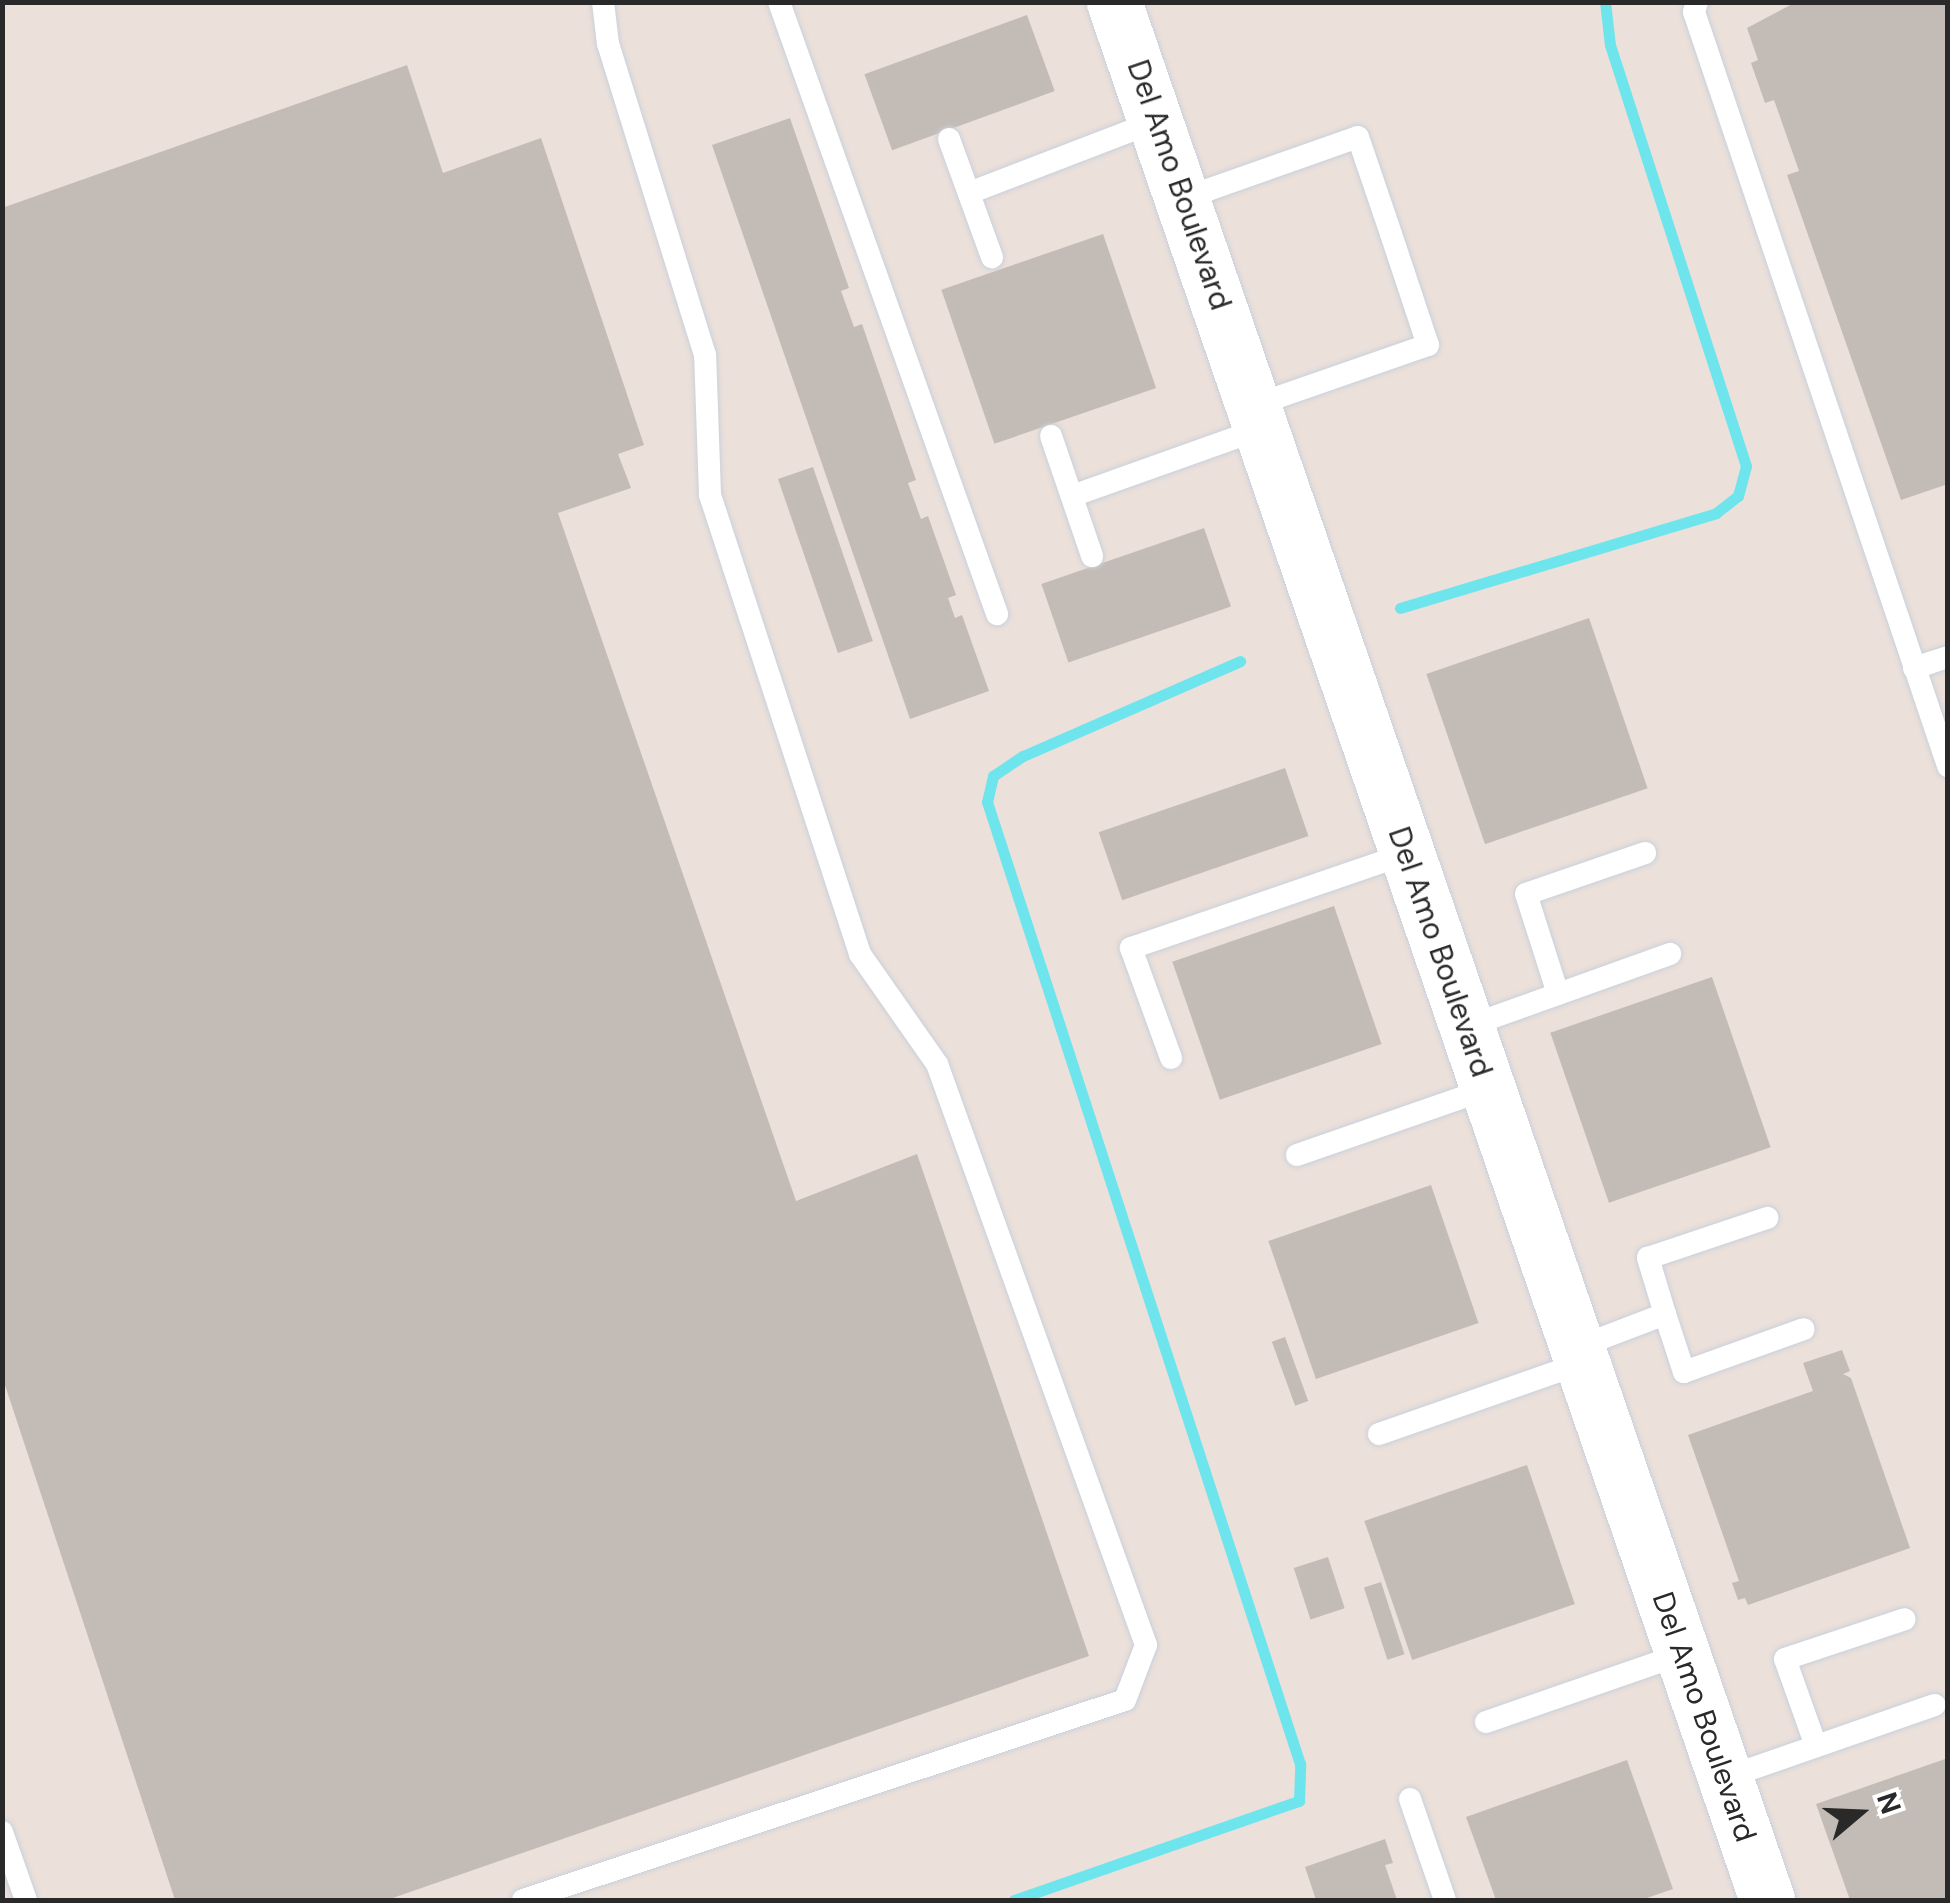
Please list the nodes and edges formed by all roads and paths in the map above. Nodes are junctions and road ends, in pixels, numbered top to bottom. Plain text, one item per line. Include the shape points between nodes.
1 (603, 2) edge
2 (779, 2) edge
3 (1114, 2) edge
4 (1697, 2) edge
5 (1158, 121) junction
6 (950, 139) dead end
7 (969, 193) junction
8 (1185, 198) junction
9 (992, 257) dead end
10 (1259, 417) junction
11 (1051, 436) dead end
12 (1072, 496) junction
13 (1092, 556) dead end
14 (997, 614) dead end
15 (1948, 657) edge
16 (1914, 668) junction
17 (1948, 766) edge
18 (1645, 853) dead end
19 (1406, 854) junction
20 (1670, 954) dead end
21 (1558, 994) junction
22 (1466, 1028) junction
23 (1171, 1058) dead end
24 (1487, 1089) junction
25 (1297, 1155) dead end
26 (1767, 1218) dead end
27 (1665, 1314) junction
28 (1804, 1329) dead end
29 (1579, 1355) junction
30 (1379, 1434) dead end
31 (1904, 1619) dead end
32 (1682, 1654) junction
33 (1935, 1705) dead end
34 (1486, 1722) dead end
35 (1816, 1746) junction
36 (1724, 1778) junction
37 (1410, 1799) dead end
38 (2, 1832) edge
39 (26, 1900) edge
40 (524, 1900) edge
41 (1445, 1900) edge
42 (1767, 1900) edge

1 - 40 lane via 608,44 705,356 710,495 860,954 936,1064 1146,1645 1125,1700
2 - 14 lane
3 - 5 main road, Del Amo Boulevard
4 - 16 lane via 1694,12
5 - 7 lane
5 - 8 main road, Del Amo Boulevard
6 - 7 lane
7 - 9 lane
8 - 10 main road, Del Amo Boulevard
8 - 10 lane via 1358,137 1391,234 1428,345
10 - 12 lane
10 - 19 main road, Del Amo Boulevard
11 - 12 lane
12 - 13 lane
15 - 16 lane
16 - 17 lane
18 - 21 lane via 1526,894
19 - 22 main road, Del Amo Boulevard
19 - 23 lane via 1132,948
20 - 21 lane
21 - 22 lane
22 - 24 main road, Del Amo Boulevard
24 - 25 lane
24 - 29 main road, Del Amo Boulevard
26 - 27 lane via 1648,1258
27 - 28 lane via 1684,1372
27 - 29 lane
29 - 30 lane
29 - 32 main road, Del Amo Boulevard
31 - 35 lane via 1786,1659
32 - 34 lane
32 - 36 main road, Del Amo Boulevard
33 - 35 lane
35 - 36 lane
36 - 42 main road, Del Amo Boulevard
37 - 41 lane
38 - 39 lane

